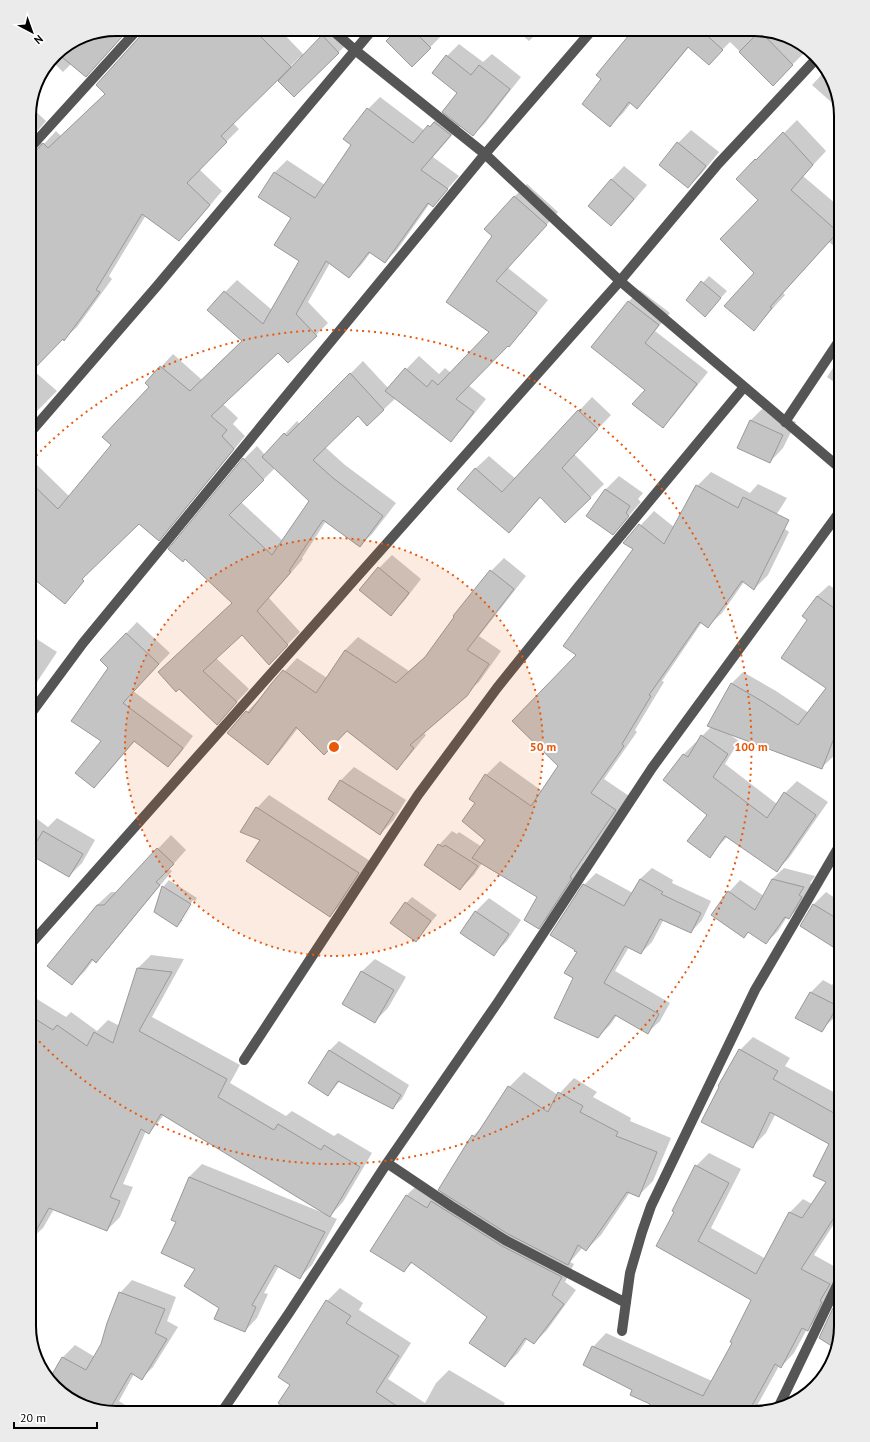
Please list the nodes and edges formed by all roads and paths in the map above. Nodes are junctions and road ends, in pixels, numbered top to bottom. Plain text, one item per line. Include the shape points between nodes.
1 (132, 36) edge
2 (339, 36) edge
3 (367, 36) edge
4 (586, 36) edge
5 (355, 50) junction
6 (813, 62) edge
7 (36, 141) edge
8 (486, 154) junction
9 (620, 281) junction
10 (834, 348) edge
11 (744, 387) junction
12 (785, 422) junction
13 (36, 426) edge
14 (834, 463) edge
15 (834, 520) edge
16 (36, 707) edge
17 (834, 855) edge
18 (36, 938) edge
19 (244, 1060) dead end
20 (388, 1163) junction
21 (834, 1292) edge
22 (626, 1303) junction
23 (622, 1331) dead end
24 (781, 1401) edge
25 (226, 1406) edge

1 - 7 street
2 - 5 street
3 - 5 street
4 - 8 street
5 - 8 street
5 - 13 street
6 - 9 street via 718,164
8 - 9 street
8 - 16 street via 83,643
9 - 11 street
9 - 18 street
10 - 12 street
11 - 12 street
11 - 19 street via 574,592 450,751 418,795
12 - 14 street
15 - 20 street via 652,768
17 - 22 street via 755,990 651,1206 630,1273
20 - 22 street via 505,1240
20 - 25 street
21 - 24 street
22 - 23 street

